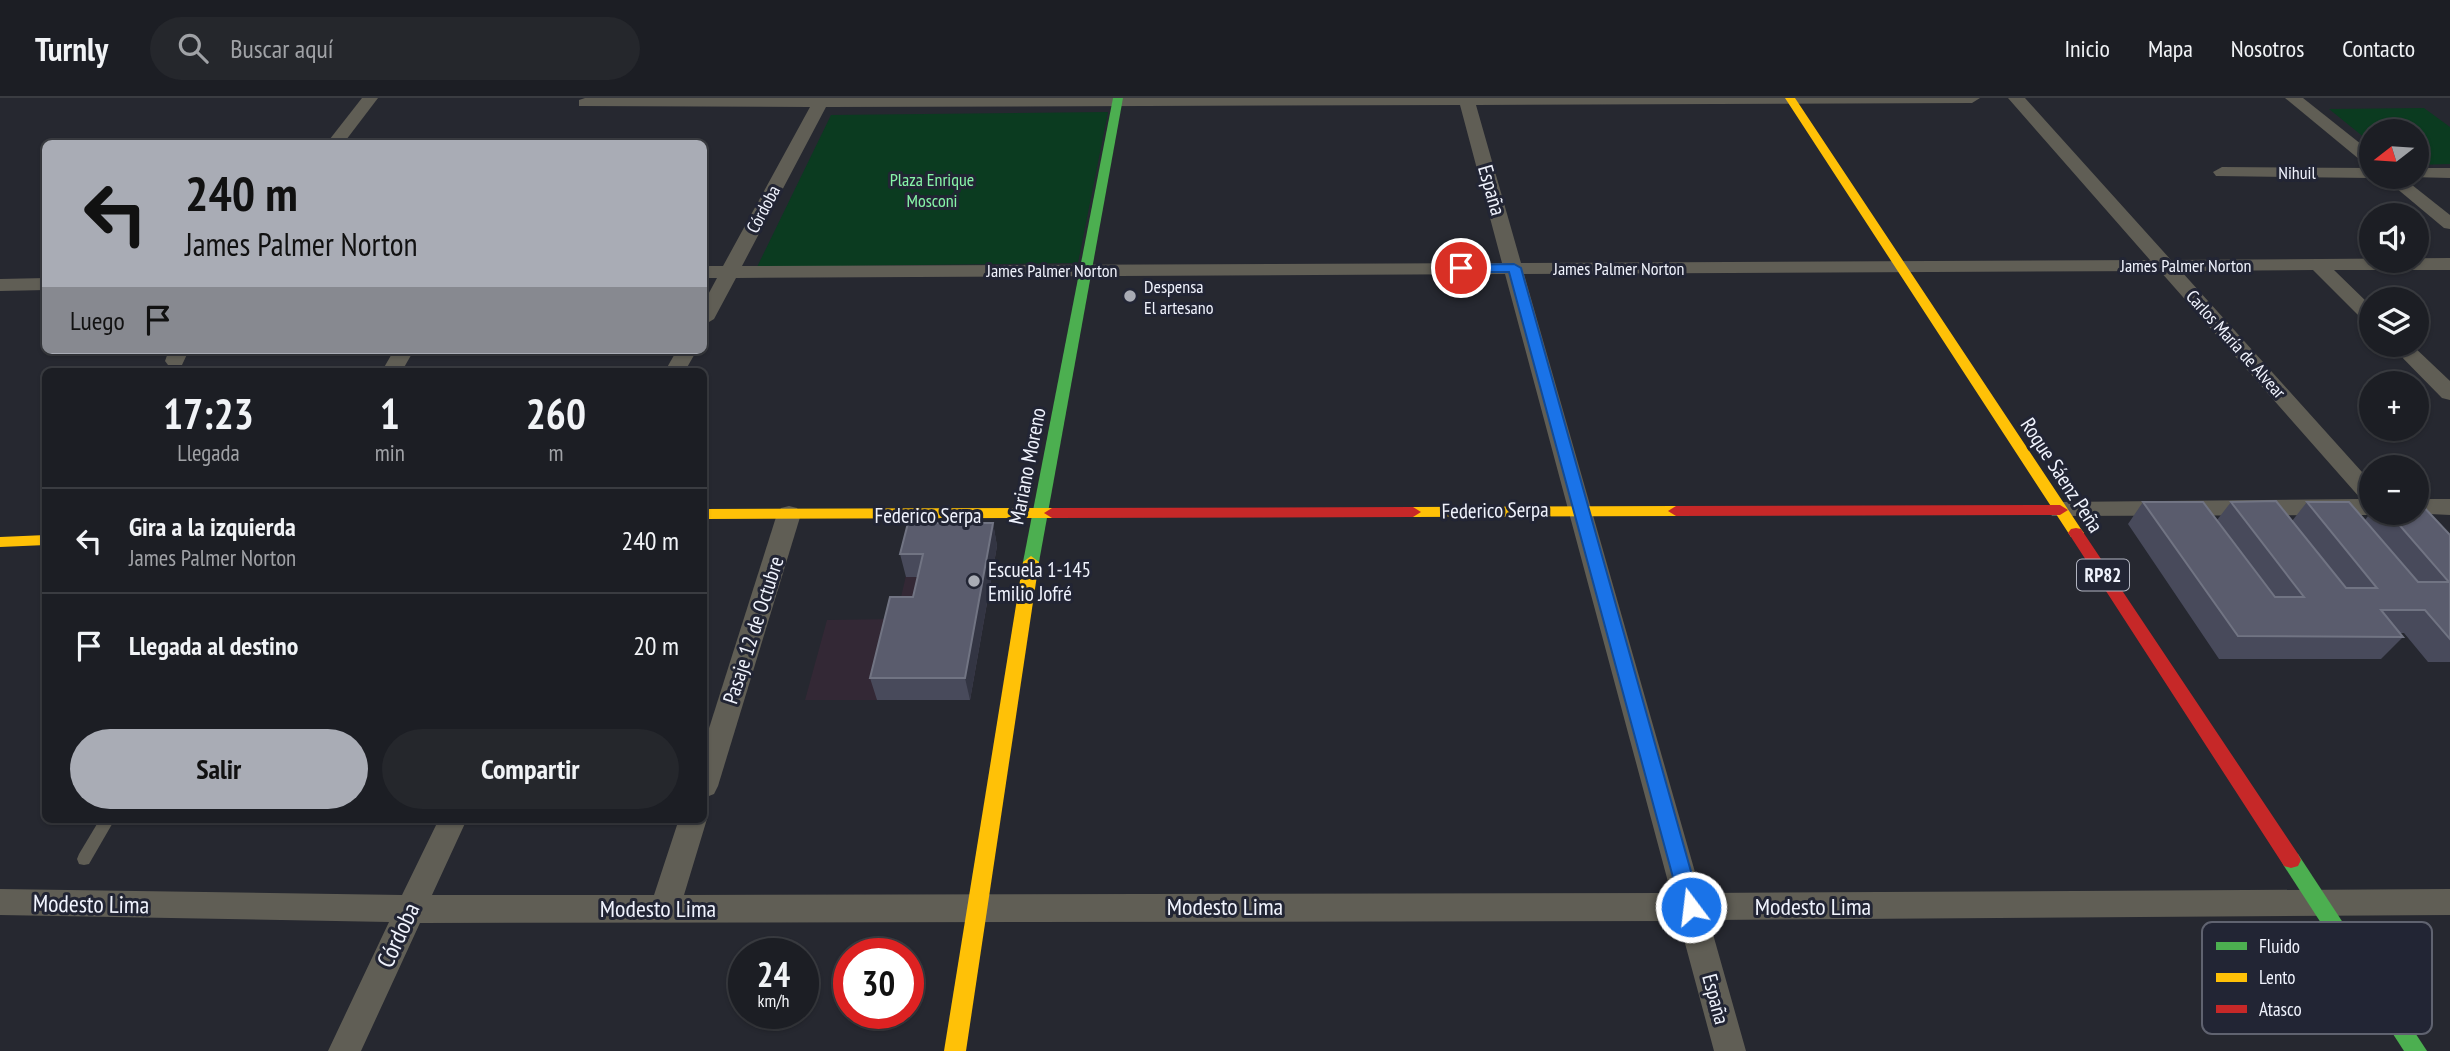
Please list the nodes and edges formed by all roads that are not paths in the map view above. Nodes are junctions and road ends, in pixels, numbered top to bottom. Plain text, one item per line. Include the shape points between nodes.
1 (370, 98) edge
2 (1790, 98) edge
3 (1972, 98) edge
4 (2016, 98) edge
5 (2293, 98) edge
6 (1466, 99) edge
7 (1118, 100) edge
8 (821, 101) edge
9 (585, 103) dead end
10 (337, 140) edge
11 (2359, 150) edge
12 (2222, 172) dead end
13 (2359, 173) edge
14 (2429, 173) edge
15 (2450, 173) edge
16 (2407, 189) edge
17 (2450, 224) edge
18 (2317, 264) junction
19 (2450, 264) edge
20 (2165, 265) junction
21 (1901, 267) junction
22 (1514, 268) junction
23 (1087, 270) junction
24 (707, 272) edge
25 (730, 272) junction
26 (42, 284) edge
27 (0, 285) edge
28 (2359, 305) edge
29 (707, 314) edge
30 (2412, 357) edge
31 (2450, 393) edge
32 (2359, 483) edge
33 (2450, 506) edge
34 (2359, 507) edge
35 (2429, 507) edge
36 (1581, 509) junction
37 (2060, 510) junction
38 (707, 514) edge
39 (789, 514) junction
40 (1038, 515) junction
41 (42, 540) edge
42 (0, 542) edge
43 (707, 776) edge
44 (106, 823) edge
45 (451, 823) edge
46 (692, 823) edge
47 (83, 859) dead end
48 (0, 902) edge
49 (2450, 902) edge
50 (2319, 903) junction
51 (975, 906) junction
52 (1691, 907) junction
53 (665, 908) junction
54 (410, 909) junction
55 (2331, 922) edge
56 (2405, 1034) edge
57 (344, 1051) edge
58 (955, 1051) edge
59 (1730, 1051) edge
60 (2416, 1051) edge

1 - 10 street
2 - 3 street
2 - 6 street
2 - 21 street, Roque Sáenz Peña / RP82
4 - 20 street, Carlos María de Alvear
5 - 11 street
6 - 7 street
6 - 22 street, España
7 - 8 street
7 - 23 street, Mariano Moreno
8 - 9 street
8 - 25 street, Córdoba
12 - 13 street, Nihuil
14 - 15 street
16 - 17 street
18 - 19 street, James Palmer Norton
18 - 20 street, James Palmer Norton
18 - 28 street
20 - 21 street, James Palmer Norton
20 - 32 street, Carlos María de Alvear
21 - 22 street, James Palmer Norton
21 - 37 street, Roque Sáenz Peña / RP82
22 - 23 street, James Palmer Norton
22 - 36 street, España
23 - 25 street, James Palmer Norton
23 - 40 street, Mariano Moreno
24 - 25 street, James Palmer Norton
25 - 29 street, Córdoba
26 - 27 street
30 - 31 street
33 - 35 street
34 - 37 street, Federico Serpa
36 - 37 street, Federico Serpa
36 - 40 street, Federico Serpa
36 - 52 street, España
37 - 50 street, Roque Sáenz Peña / RP82
38 - 39 street, Federico Serpa
39 - 40 street, Federico Serpa
39 - 43 street, Pasaje 12 de Octubre
40 - 51 street, Mariano Moreno
41 - 42 street
44 - 47 lane
45 - 54 street, Córdoba
46 - 53 street
48 - 54 street, Modesto Lima
49 - 50 street, Modesto Lima
50 - 52 street, Modesto Lima
50 - 55 street, Roque Sáenz Peña / RP82
51 - 52 street, Modesto Lima
51 - 53 street, Modesto Lima
51 - 58 street, Mariano Moreno
52 - 59 street, España
53 - 54 street, Modesto Lima
54 - 57 street, Córdoba
56 - 60 street, Roque Sáenz Peña / RP82

